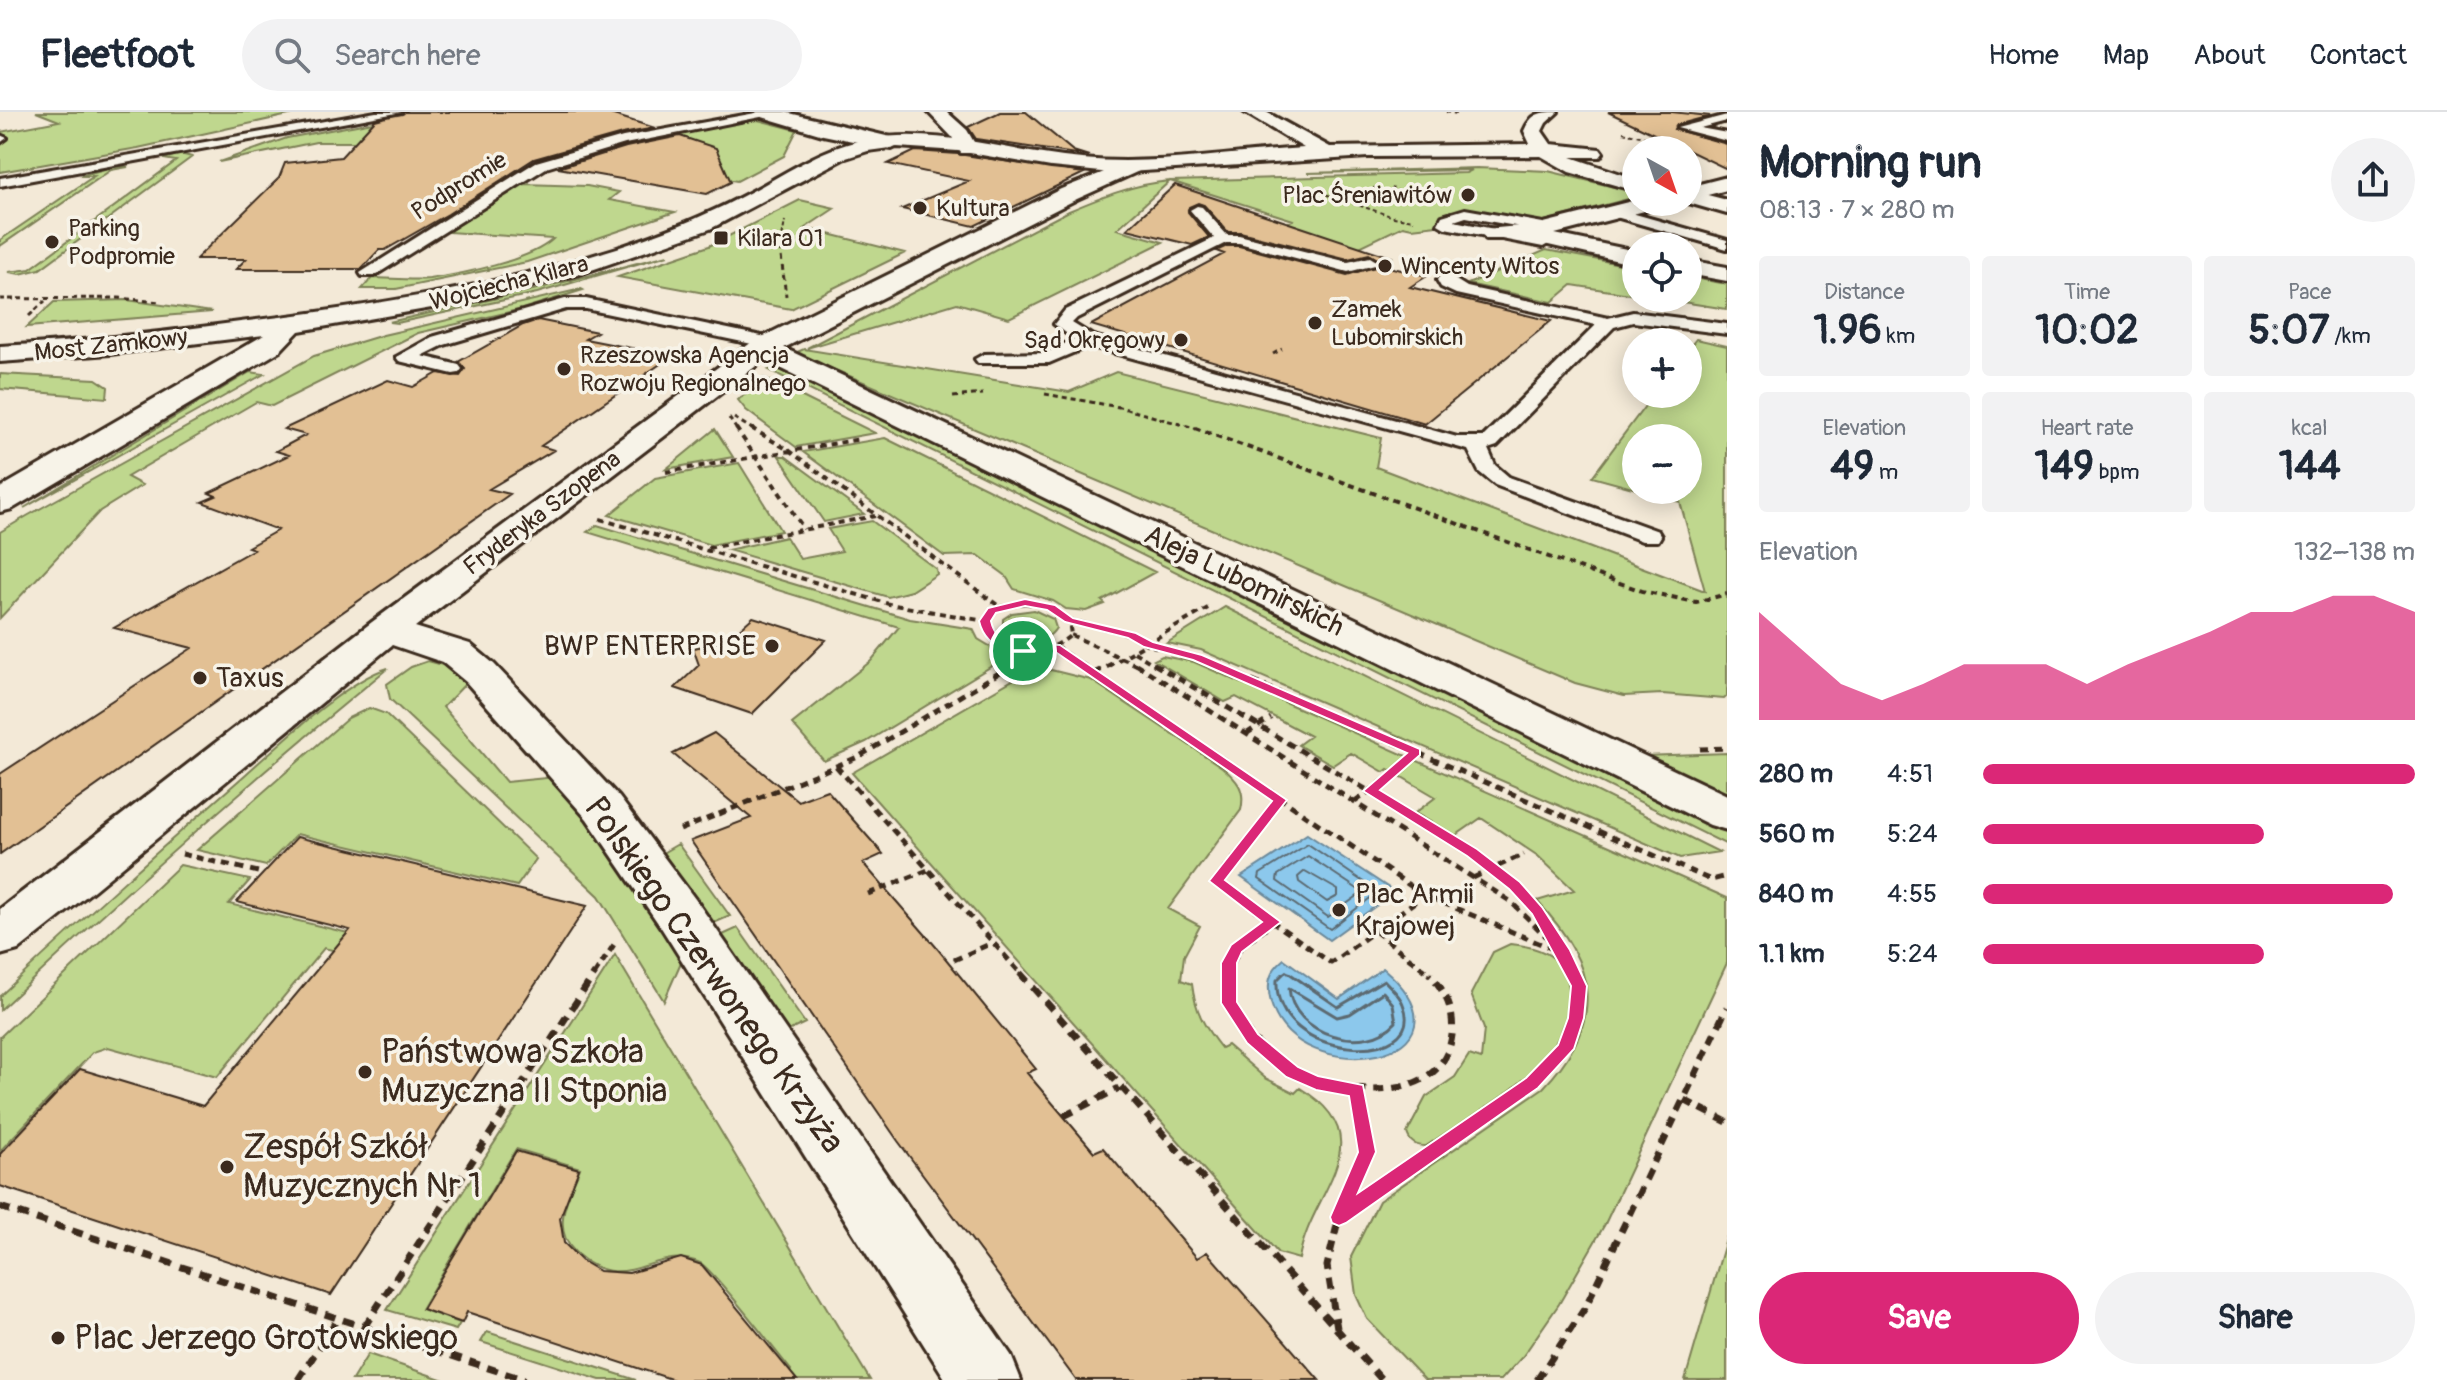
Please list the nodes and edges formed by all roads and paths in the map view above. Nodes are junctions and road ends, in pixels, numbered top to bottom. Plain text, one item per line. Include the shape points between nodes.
1 (334, 112) edge
2 (396, 112) edge
3 (937, 112) edge
4 (1253, 112) edge
5 (1549, 112) edge
6 (1687, 112) edge
7 (301, 113) edge
8 (770, 114) edge
9 (1727, 118) edge
10 (1565, 124) edge
11 (1690, 126) junction
12 (1727, 137) edge
13 (892, 143) junction
14 (968, 149) junction
15 (1593, 153) junction
16 (1329, 154) junction
17 (1552, 154) junction
18 (1176, 165) junction
19 (1350, 166) junction
20 (1132, 167) junction
21 (1622, 167) edge
22 (0, 182) edge
23 (1622, 182) edge
24 (1727, 183) edge
25 (1300, 186) dead end
26 (1379, 187) joint
27 (1702, 191) edge
28 (1702, 199) edge
29 (1727, 207) edge
30 (1197, 210) dead end
31 (1622, 210) edge
32 (1614, 212) junction
33 (1413, 218) dead end
34 (785, 221) dead end
35 (1494, 234) joint
36 (1536, 235) junction
37 (1223, 239) junction
38 (1727, 245) edge
39 (1622, 255) edge
40 (1370, 262) dead end
41 (1702, 270) edge
42 (368, 273) dead end
43 (1727, 274) edge
44 (1445, 280) dead end
45 (0, 299) edge
46 (46, 300) junction
47 (790, 303) dead end
48 (172, 304) dead end
49 (38, 308) dead end
50 (1608, 323) junction
51 (290, 326) junction
52 (1727, 329) edge
53 (221, 333) junction
54 (1087, 340) junction
55 (0, 343) edge
56 (767, 346) junction
57 (1282, 349) dead end
58 (34, 353) junction
59 (0, 354) edge
60 (1273, 354) dead end
61 (984, 359) dead end
62 (453, 369) dead end
63 (997, 393) dead end
64 (1037, 394) dead end
65 (874, 422) junction
66 (131, 424) junction
67 (1476, 445) junction
68 (790, 451) junction
69 (755, 457) junction
70 (661, 473) dead end
71 (0, 502) edge
72 (876, 516) junction
73 (594, 518) dead end
74 (805, 529) junction
75 (1650, 536) dead end
76 (704, 549) junction
77 (1727, 594) edge
78 (1000, 607) junction
79 (1209, 607) dead end
80 (1069, 620) junction
81 (985, 621) junction
82 (386, 630) junction
83 (1071, 635) junction
84 (1148, 645) junction
85 (1056, 647) junction
86 (1023, 651) junction
87 (1134, 652) junction
88 (1125, 657) junction
89 (1094, 673) junction
90 (1271, 718) dead end
91 (1259, 726) junction
92 (1246, 734) junction
93 (1415, 752) junction
94 (836, 766) junction
95 (1370, 791) junction
96 (1280, 800) junction
97 (1354, 803) junction
98 (1727, 814) edge
99 (633, 849) junction
100 (182, 854) dead end
101 (1524, 854) dead end
102 (1494, 868) junction
103 (928, 870) junction
104 (258, 872) dead end
105 (1727, 876) edge
106 (1473, 878) junction
107 (868, 894) dead end
108 (1424, 895) junction
109 (1273, 922) junction
110 (1374, 930) junction
111 (0, 936) edge
112 (617, 940) dead end
113 (992, 943) junction
114 (1565, 954) junction
115 (954, 960) dead end
116 (1727, 1007) edge
117 (1119, 1088) junction
118 (1357, 1090) junction
119 (1684, 1100) junction
120 (1064, 1116) dead end
121 (1727, 1122) edge
122 (0, 1207) edge
123 (1339, 1217) junction
124 (338, 1318) junction
125 (364, 1328) junction
126 (1337, 1330) junction
127 (298, 1380) edge
128 (525, 1380) edge
129 (986, 1380) edge
130 (1382, 1380) edge
131 (1537, 1380) edge

1 - 7 lane
2 - 22 lane
3 - 14 street
4 - 16 street
5 - 17 street via 1533,131
6 - 11 lane via 1684,121
8 - 13 street, Podpromie
8 - 42 lane, Podpromie via 623,141 541,165
9 - 11 lane
10 - 15 street
11 - 12 lane via 1683,128
13 - 14 street, Podpromie
13 - 51 street, Wojciecha Kilara via 846,151 725,214 619,255 450,298
14 - 20 street, Podpromie
15 - 17 street
15 - 21 street
16 - 17 street
16 - 18 street
16 - 19 street
17 - 19 street
17 - 23 street
18 - 19 street via 1234,170
18 - 20 street
20 - 56 street, Fryderyka Szopena
24 - 27 street
25 - 33 path
26 - 26 path via 1372,189 1386,195 1400,192
28 - 29 street
30 - 37 lane
31 - 32 street
32 - 36 street
32 - 38 lane
34 - 47 path via 778,242 781,281
35 - 36 street
35 - 36 lane via 1445,221 1465,213 1533,224
36 - 39 street
37 - 40 lane via 1348,267
37 - 54 lane via 1071,314 1062,324
41 - 43 street
44 - 50 lane via 1462,291
45 - 46 path
46 - 48 path via 119,298
46 - 49 path
50 - 52 lane via 1633,317
50 - 67 lane via 1490,442
51 - 53 street, Most Zamkowy
51 - 66 street, Wojciecha Kilara via 270,345
53 - 55 street, Most Zamkowy via 142,332
53 - 58 street, Most Zamkowy via 128,347
54 - 61 lane via 1049,358
54 - 67 lane
56 - 62 lane via 586,304 565,304 438,341 405,357
56 - 65 street, Aleja Lubomirskich
56 - 82 street, Fryderyka Szopena
57 - 60 path
58 - 59 street, Most Zamkowy
58 - 66 street, Wojciecha Kilara via 132,360 164,368 171,378 169,393
63 - 65 path
64 - 77 path via 1119,407 1206,431 1642,591 1689,603 1711,603
65 - 68 path
65 - 98 street, Aleja Lubomirskich
66 - 71 street, Wojciecha Kilara
67 - 75 lane via 1486,468 1502,481
68 - 69 path
68 - 69 path via 725,413
68 - 72 path
69 - 70 path
69 - 74 path
72 - 74 path
72 - 78 path
73 - 76 path
74 - 76 path
76 - 81 path via 889,604
78 - 80 path via 1038,604
78 - 81 path
79 - 84 path
80 - 83 path
80 - 84 path via 1132,635
81 - 86 path via 993,640
82 - 99 street, Polskiego Czerwonego Krzyża via 456,653 480,673 603,808
82 - 111 street, Fryderyka Szopena
83 - 85 path
83 - 88 path
84 - 87 path
84 - 93 path via 1197,657
85 - 86 path
85 - 89 path
86 - 94 path via 1013,665
87 - 88 path
87 - 91 path
88 - 89 path
88 - 92 path
89 - 96 path
90 - 91 path
91 - 92 path
91 - 95 path
92 - 97 path
93 - 95 path
93 - 105 path via 1711,880
94 - 99 path
94 - 103 path
95 - 97 path
95 - 102 path
96 - 108 path
96 - 109 path via 1216,881
97 - 106 path
99 - 129 street, Polskiego Czerwonego Krzyża
100 - 104 path
101 - 102 path
102 - 106 path
102 - 114 path via 1531,903
103 - 107 path
103 - 113 path
106 - 114 path via 1510,901
108 - 110 path
108 - 114 path
109 - 110 path via 1331,963
109 - 118 path via 1237,949 1229,963 1229,1003 1252,1039 1292,1072 1316,1083
110 - 118 path via 1424,966 1444,991 1453,1016 1454,1042 1424,1079 1397,1090
112 - 125 path
113 - 115 path
113 - 117 path
114 - 123 path via 1579,986 1576,1018 1565,1049 1532,1083
116 - 119 path
117 - 120 path
117 - 126 path
118 - 123 path via 1367,1152
119 - 121 path
119 - 131 path via 1585,1308
122 - 124 path
123 - 126 path via 1327,1266
124 - 125 path
124 - 127 path
125 - 128 path
126 - 130 path

